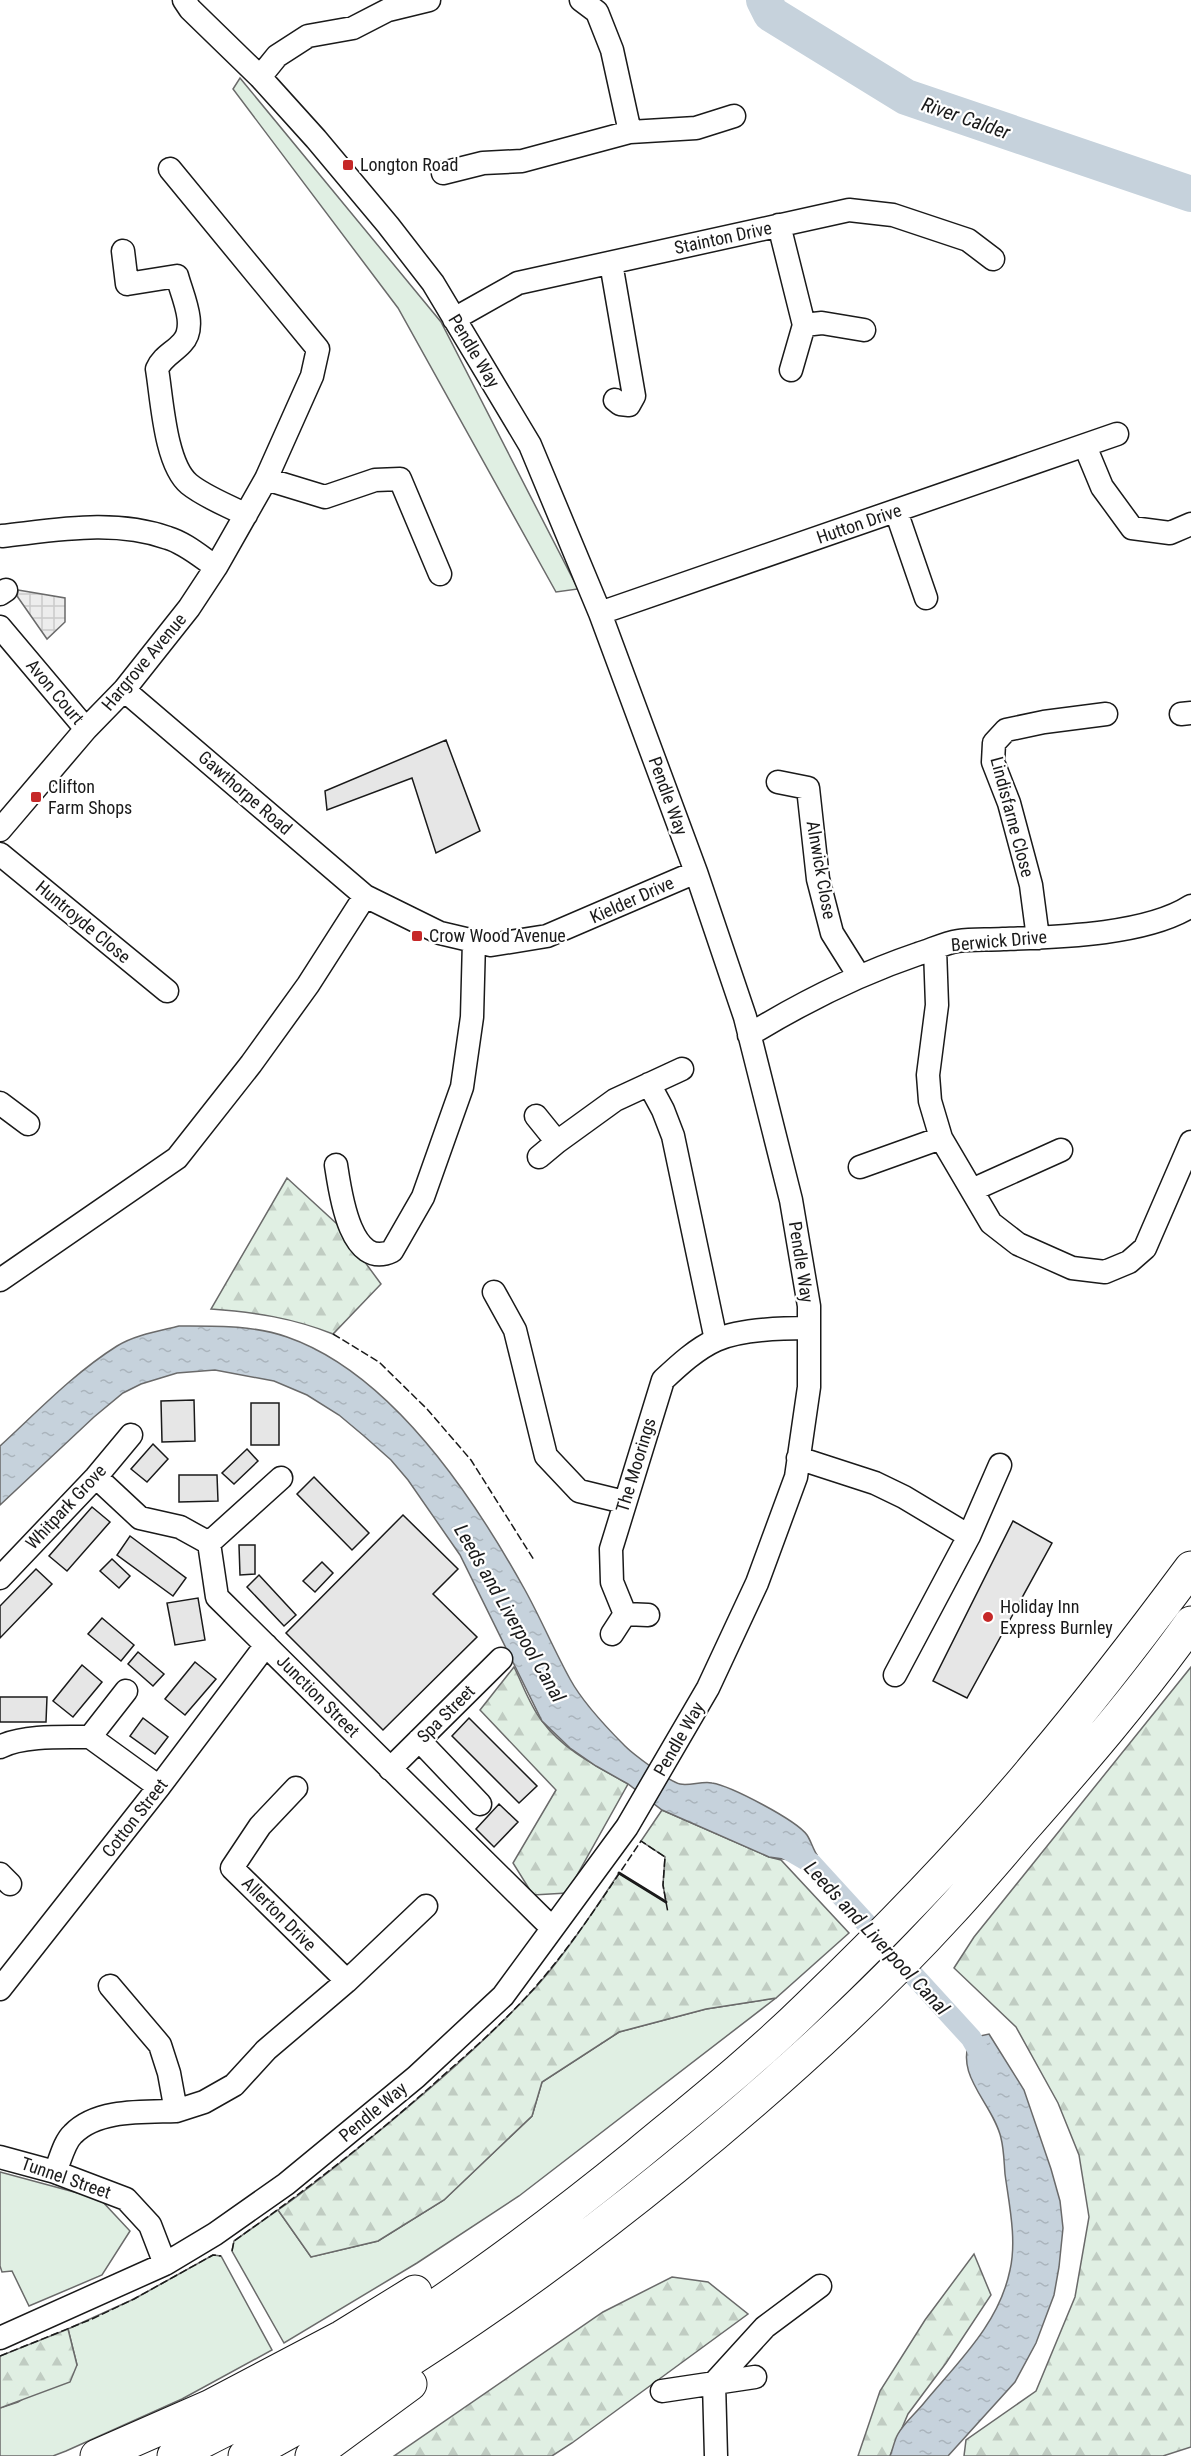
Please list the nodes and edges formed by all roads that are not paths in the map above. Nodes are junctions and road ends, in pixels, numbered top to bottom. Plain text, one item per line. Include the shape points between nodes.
1 (184, 0) edge
2 (429, 0) edge
3 (581, 0) edge
4 (260, 77) junction
5 (734, 117) dead end
6 (630, 132) junction
7 (170, 169) dead end
8 (442, 173) dead end
9 (780, 225) junction
10 (123, 251) dead end
11 (993, 258) dead end
12 (611, 262) junction
13 (454, 319) junction
14 (804, 325) junction
15 (864, 330) dead end
16 (791, 370) dead end
17 (615, 400) dead end
18 (1117, 434) dead end
19 (1085, 446) junction
20 (266, 479) junction
21 (896, 511) junction
22 (246, 515) junction
23 (1191, 524) edge
24 (2, 536) dead end
25 (216, 567) junction
26 (440, 574) dead end
27 (926, 598) dead end
28 (600, 613) junction
29 (0, 627) edge
30 (124, 690) junction
31 (1106, 714) dead end
32 (86, 729) junction
33 (777, 782) dead end
34 (0, 830) edge
35 (0, 854) edge
36 (696, 872) junction
37 (365, 896) junction
38 (1187, 917) edge
39 (1038, 938) junction
40 (474, 941) junction
41 (935, 949) junction
42 (859, 976) junction
43 (167, 991) dead end
44 (749, 1035) junction
45 (682, 1069) dead end
46 (649, 1084) junction
47 (0, 1103) edge
48 (536, 1116) dead end
49 (28, 1124) dead end
50 (941, 1138) junction
51 (557, 1142) junction
52 (1191, 1142) edge
53 (1061, 1150) dead end
54 (539, 1157) dead end
55 (336, 1165) dead end
56 (860, 1167) dead end
57 (972, 1190) junction
58 (0, 1280) edge
59 (494, 1292) dead end
60 (808, 1328) junction
61 (716, 1340) junction
62 (131, 1435) dead end
63 (798, 1458) junction
64 (1000, 1465) dead end
65 (96, 1477) junction
66 (280, 1478) dead end
67 (624, 1502) junction
68 (969, 1536) junction
69 (209, 1542) junction
70 (1191, 1568) edge
71 (0, 1578) edge
72 (625, 1614) junction
73 (648, 1615) dead end
74 (1191, 1623) edge
75 (612, 1634) dead end
76 (266, 1645) junction
77 (501, 1659) dead end
78 (895, 1676) dead end
79 (126, 1691) dead end
80 (90, 1737) junction
81 (419, 1740) junction
82 (0, 1747) edge
83 (390, 1769) junction
84 (159, 1787) junction
85 (296, 1788) dead end
86 (480, 1804) dead end
87 (426, 1906) dead end
88 (552, 1928) junction
89 (348, 1981) junction
90 (110, 1986) dead end
91 (0, 1989) edge
92 (176, 2111) junction
93 (698, 2148) junction
94 (0, 2157) edge
95 (617, 2170) junction
96 (55, 2172) junction
97 (165, 2264) junction
98 (820, 2286) dead end
99 (0, 2338) edge
100 (755, 2377) dead end
101 (714, 2383) junction
102 (662, 2391) dead end
103 (97, 2456) edge
104 (174, 2456) edge
105 (245, 2456) edge
106 (312, 2456) edge
107 (716, 2456) edge

1 - 4 street, Pendle Way
2 - 4 street via 388,10 353,27 308,36 277,56
3 - 6 street via 597,12 612,50
4 - 13 street, Pendle Way via 388,225 433,283
5 - 6 street via 696,128
6 - 8 street via 522,162 483,163
7 - 20 street, Hargrove Avenue via 318,349 312,376
9 - 11 street, Stainton Drive via 849,210 893,214 968,240
9 - 12 street, Stainton Drive
9 - 14 street
10 - 22 street via 127,284 177,276 189,321 189,333 182,344 157,369 177,467 188,483
12 - 13 street, Stainton Drive via 518,283
12 - 17 street via 634,396 629,405
13 - 28 street, Pendle Way via 530,445
14 - 15 street via 822,323
14 - 16 street
18 - 19 street, Hutton Drive
19 - 21 street, Hutton Drive
19 - 23 street via 1102,487 1132,528 1170,533
20 - 22 street, Hargrove Avenue
20 - 26 street via 326,497 375,480 400,479
21 - 27 street
21 - 28 street, Hutton Drive
22 - 25 street, Hargrove Avenue
24 - 25 street via 93,526 128,527 170,538
25 - 30 street, Hargrove Avenue
28 - 36 street, Pendle Way
29 - 32 street, Avon Court
30 - 32 street, Hargrove Avenue
30 - 37 street, Gawthorpe Road
31 - 39 street, Lindisfarne Close via 1006,730 994,743 993,762 1031,885
32 - 34 street, Hargrove Avenue
33 - 42 street, Alnwick Close via 808,788 818,879 832,933
35 - 43 street, Huntroyde Close
36 - 40 street, Kielder Drive via 547,936 491,945
36 - 44 street, Pendle Way
37 - 40 street, Kielder Drive via 440,933
37 - 58 street via 283,1020 177,1158
38 - 39 street, Berwick Drive
39 - 41 street, Berwick Drive via 957,942
40 - 55 street via 472,1017 462,1087 423,1197 392,1251 384,1256 374,1255 360,1244 350,1229
41 - 42 street, Berwick Drive
41 - 50 street via 937,1005 928,1075 930,1101
42 - 44 street, Berwick Drive
44 - 60 street, Pendle Way via 791,1200
45 - 46 street
46 - 51 street via 600,1109
46 - 61 street via 673,1136
47 - 49 street
48 - 51 street
50 - 56 street
50 - 57 street
51 - 54 street
52 - 57 street via 1146,1248 1129,1263 1105,1272 1072,1268 1018,1244 991,1223
53 - 57 street
59 - 67 street via 515,1330 546,1456 579,1491
60 - 61 street, The Moorings via 769,1328
60 - 63 street, Pendle Way via 808,1387
61 - 67 street, The Moorings via 663,1380
62 - 65 street, Whitpark Grove
63 - 68 street via 874,1483
63 - 88 street, Pendle Way via 796,1477 757,1583 708,1688 627,1827
64 - 68 street
65 - 69 street via 140,1518 180,1527
65 - 71 street, Whitpark Grove
66 - 69 street
67 - 72 street, The Moorings via 610,1549 612,1582
68 - 78 street
69 - 76 street, Junction Street via 217,1597
70 - 95 highway via 1038,1764 929,1885 808,2008
72 - 73 street
72 - 75 street
74 - 93 highway via 1077,1768 948,1914 830,2033
76 - 83 street, Junction Street
76 - 84 street, Cotton Street
77 - 81 street, Spa Street
79 - 80 street
80 - 82 street via 57,1737
80 - 84 street
81 - 83 street, Spa Street
81 - 86 street
83 - 88 street, Junction Street
84 - 91 street, Cotton Street
85 - 89 street, Allerton Drive via 260,1826 232,1868
87 - 89 street
88 - 97 street, Pendle Way via 503,1996 416,2077 286,2184 216,2234
89 - 92 street via 266,2050 234,2085 204,2102
90 - 92 street via 160,2045
92 - 96 street via 95,2119 72,2134
93 - 105 highway via 597,2231 399,2370
93 - 106 highway via 656,2199 580,2264
94 - 96 street, Tunnel Street
95 - 103 highway via 546,2205 342,2337 211,2406
95 - 104 highway via 486,2271 379,2342 279,2402
96 - 97 street, Tunnel Street via 126,2199 150,2225
97 - 99 street, Pendle Way
98 - 101 street via 765,2327
100 - 101 street
101 - 102 street
101 - 107 street

